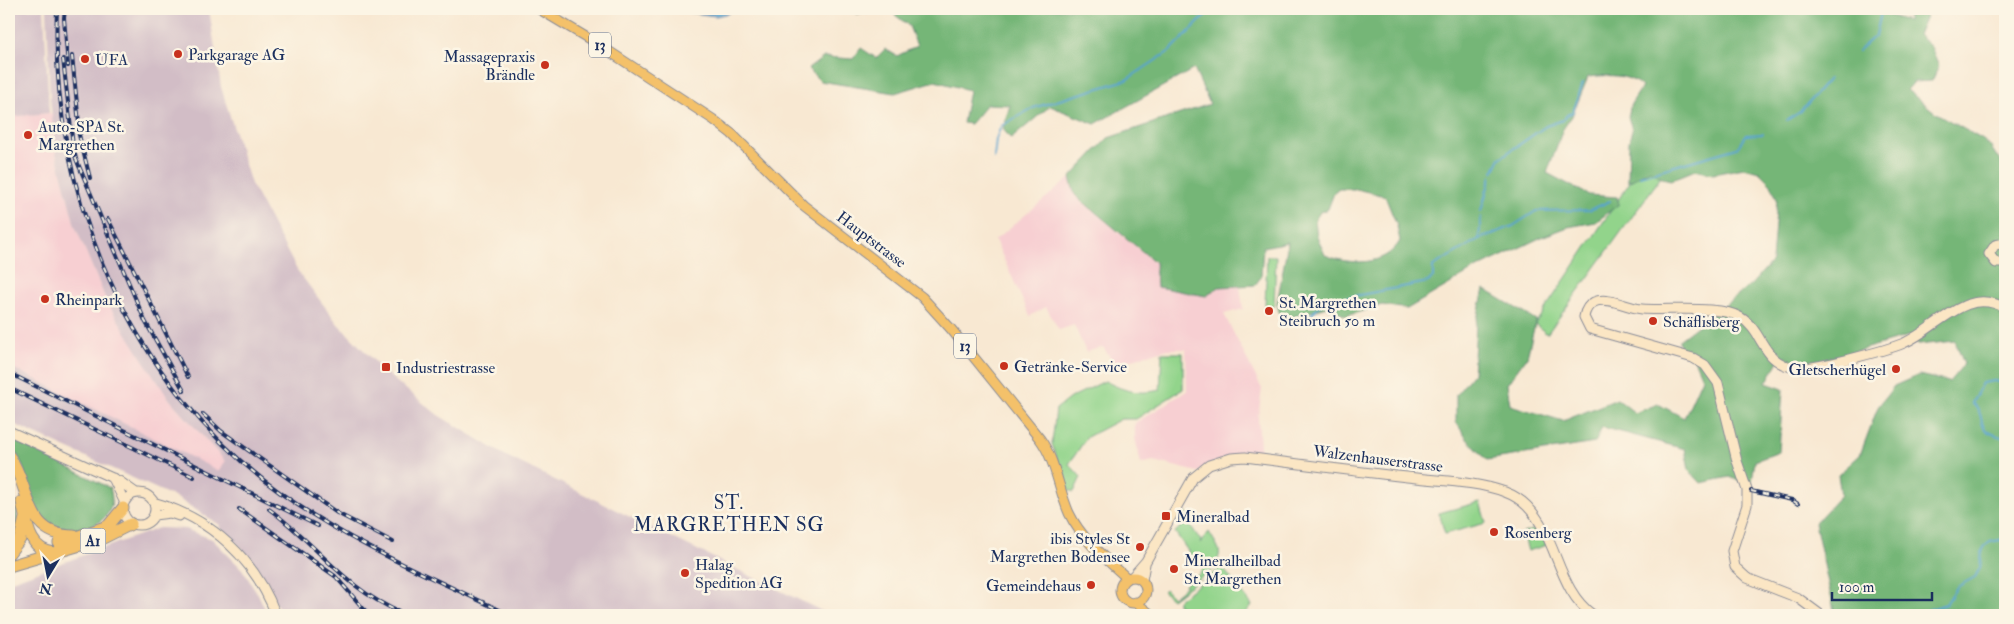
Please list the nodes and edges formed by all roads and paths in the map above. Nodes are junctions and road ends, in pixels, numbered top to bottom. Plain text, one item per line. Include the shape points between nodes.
1 (539, 9) edge
2 (2005, 243) edge
3 (2005, 263) edge
4 (2005, 308) edge
5 (9, 431) edge
6 (9, 456) edge
7 (9, 469) edge
8 (113, 478) junction
9 (136, 493) junction
10 (153, 502) junction
11 (123, 504) junction
12 (25, 516) junction
13 (154, 516) junction
14 (194, 518) junction
15 (131, 524) junction
16 (81, 536) junction
17 (9, 553) edge
18 (38, 554) junction
19 (9, 558) edge
20 (1146, 561) junction
21 (9, 566) edge
22 (1127, 580) junction
23 (1142, 580) junction
24 (1144, 597) junction
25 (1135, 602) junction
26 (276, 615) edge
27 (1152, 615) edge
28 (1593, 615) edge
29 (1821, 615) edge

1 - 22 main road, Hauptstrasse / 13 via 714,120 810,210 922,297 1046,448 1074,523
2 - 3 street via 1995,245 1989,254 1996,263
4 - 29 street via 1992,302 1977,301 1963,306 1903,343 1820,366 1797,368 1784,365 1769,355 1754,328 1734,314 1640,309 1601,301 1588,307 1584,317 1590,329 1693,358 1712,373 1722,394 1735,454 1748,490 1747,505 1732,551 1734,567 1747,578 1798,598
5 - 8 street
6 - 16 highway via 32,512 40,523 57,534
7 - 12 highway
8 - 9 street
8 - 11 street
9 - 10 street
9 - 11 street
10 - 13 street
10 - 14 street
11 - 15 street via 124,517
11 - 16 highway, A1 via 108,526
12 - 17 highway via 22,535
12 - 18 highway
13 - 14 street via 170,513
13 - 15 street via 144,525
14 - 26 street via 213,529 236,550 253,571
15 - 18 highway, A1 via 101,539 54,553
16 - 18 highway, A1
18 - 19 highway, A1
18 - 21 highway, A1
20 - 22 street, Walzenhauserstrasse
20 - 23 street, Walzenhauserstrasse
20 - 28 street, Walzenhauserstrasse via 1193,478 1209,465 1245,457 1468,484 1505,492 1535,514 1572,592
22 - 23 main road, Hauptstrasse
22 - 25 main road, Hauptstrasse via 1122,597 1128,602
23 - 24 main road, Hauptstrasse via 1146,588
24 - 25 main road
24 - 27 main road, Hauptstrasse
25 - 27 main road, Hauptstrasse

